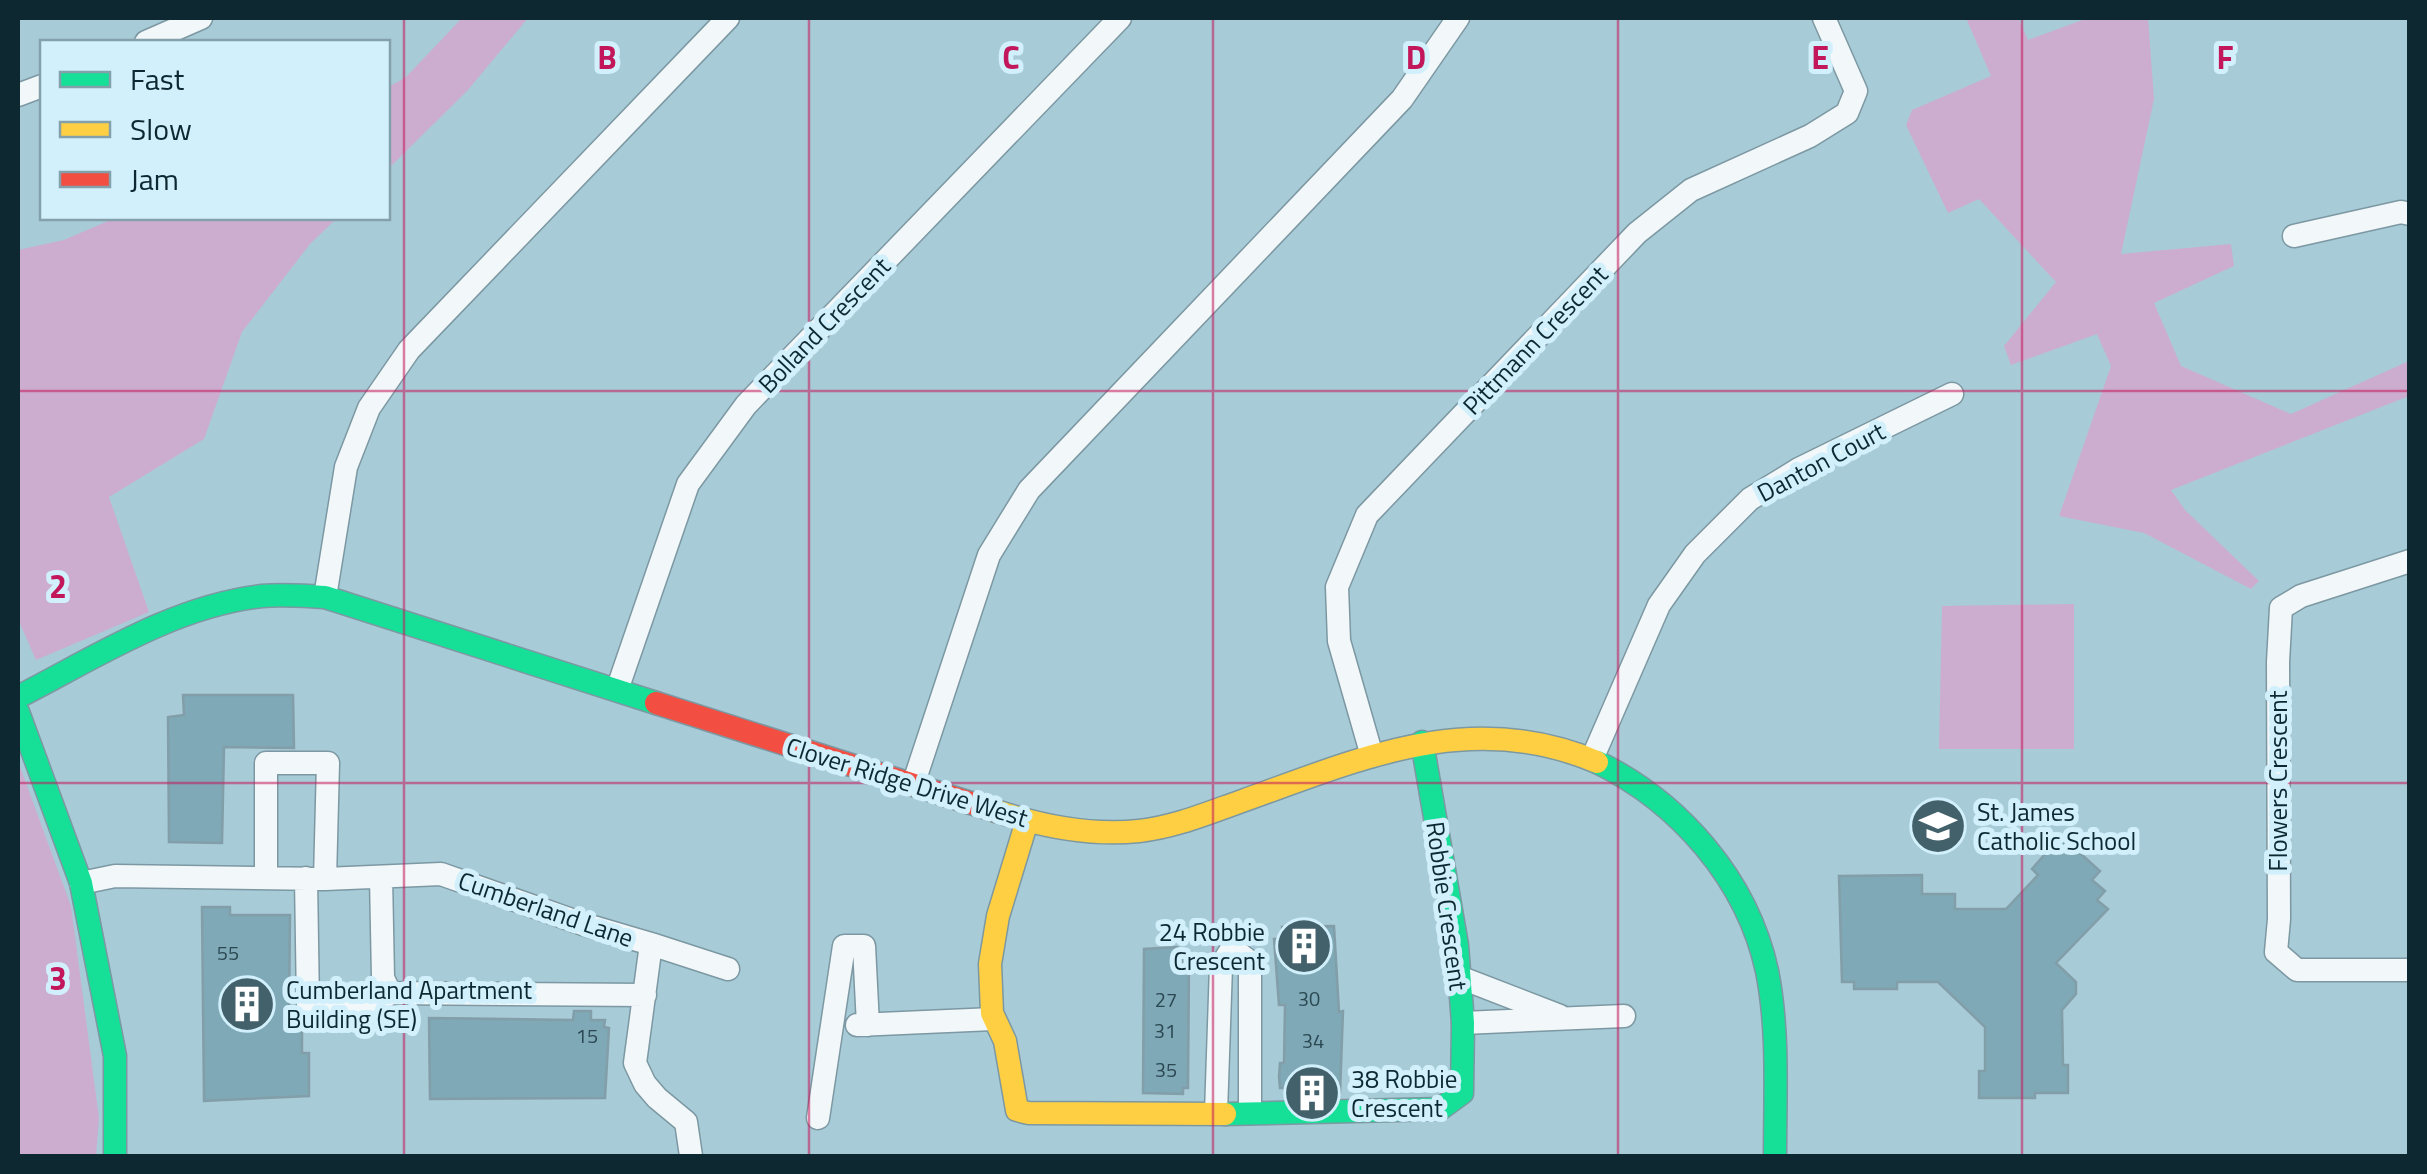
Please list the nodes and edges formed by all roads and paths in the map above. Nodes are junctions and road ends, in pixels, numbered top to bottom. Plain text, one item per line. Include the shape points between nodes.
1 (201, 18) edge
2 (728, 18) edge
3 (1120, 18) edge
4 (1458, 18) edge
5 (1824, 18) edge
6 (151, 40) edge
7 (2410, 214) edge
8 (2294, 236) dead end
9 (1952, 394) dead end
10 (2410, 560) edge
11 (325, 597) junction
12 (617, 690) junction
13 (18, 697) edge
14 (18, 712) edge
15 (1422, 742) junction
16 (1372, 756) junction
17 (1592, 760) junction
18 (913, 784) junction
19 (1027, 821) junction
20 (266, 876) junction
21 (315, 878) junction
22 (381, 878) junction
23 (81, 884) junction
24 (651, 944) junction
25 (728, 969) dead end
26 (2410, 970) edge
27 (1459, 977) junction
28 (390, 993) junction
29 (645, 995) junction
30 (1624, 1016) dead end
31 (1563, 1018) junction
32 (993, 1019) junction
33 (1464, 1023) junction
34 (868, 1025) junction
35 (833, 1026) junction
36 (1216, 1113) junction
37 (1250, 1113) junction
38 (818, 1118) dead end
39 (115, 1156) edge
40 (692, 1156) edge
41 (1775, 1156) edge

1 - 6 street
2 - 11 street via 409,350 368,408 346,466
3 - 12 street, Bolland Crescent via 723,436 688,484
4 - 18 street via 1402,100 1029,490 988,555
5 - 16 street, Pittmann Crescent via 1856,92 1847,113 1691,190 1637,233 1367,515 1337,587 1338,641
7 - 8 street
9 - 17 street, Danton Court via 1750,500 1695,554 1659,605
10 - 26 street, Flowers Crescent via 2282,608 2276,952 2297,970
11 - 12 street, Clover Ridge Drive West
11 - 13 street, Clover Ridge Drive West via 263,596 213,606 147,630
12 - 18 street, Clover Ridge Drive West
14 - 23 street
15 - 16 street, Clover Ridge Drive West
15 - 17 street, Clover Ridge Drive West via 1475,738
15 - 27 street, Robbie Crescent
16 - 19 street, Clover Ridge Drive West via 1144,830 1104,833
17 - 41 street, Clover Ridge Drive West via 1650,796 1702,841 1740,896 1768,988
18 - 19 street, Clover Ridge Drive West
19 - 32 street, Robbie Crescent via 994,927
20 - 21 street, Cumberland Lane
20 - 21 street via 266,763 328,763
20 - 23 street, Cumberland Lane via 115,876
21 - 22 street, Cumberland Lane
21 - 28 street via 308,1005 372,1006
22 - 24 street, Cumberland Lane via 442,874
22 - 28 street via 382,978
23 - 39 street via 115,1056
24 - 25 street, Cumberland Lane
24 - 29 street, Cumberland Lane
27 - 31 street
27 - 33 street, Robbie Crescent
28 - 29 street
29 - 40 street, Cumberland Lane via 635,1063 656,1098 686,1122
30 - 31 street
31 - 33 street
32 - 34 street
32 - 36 street, Robbie Crescent via 1005,1038 1017,1110
33 - 37 street, Robbie Crescent via 1462,1093 1440,1109
34 - 35 street
34 - 35 street via 864,946 844,946
35 - 38 street
36 - 37 street, Robbie Crescent
36 - 37 street via 1221,966 1232,948 1250,962

